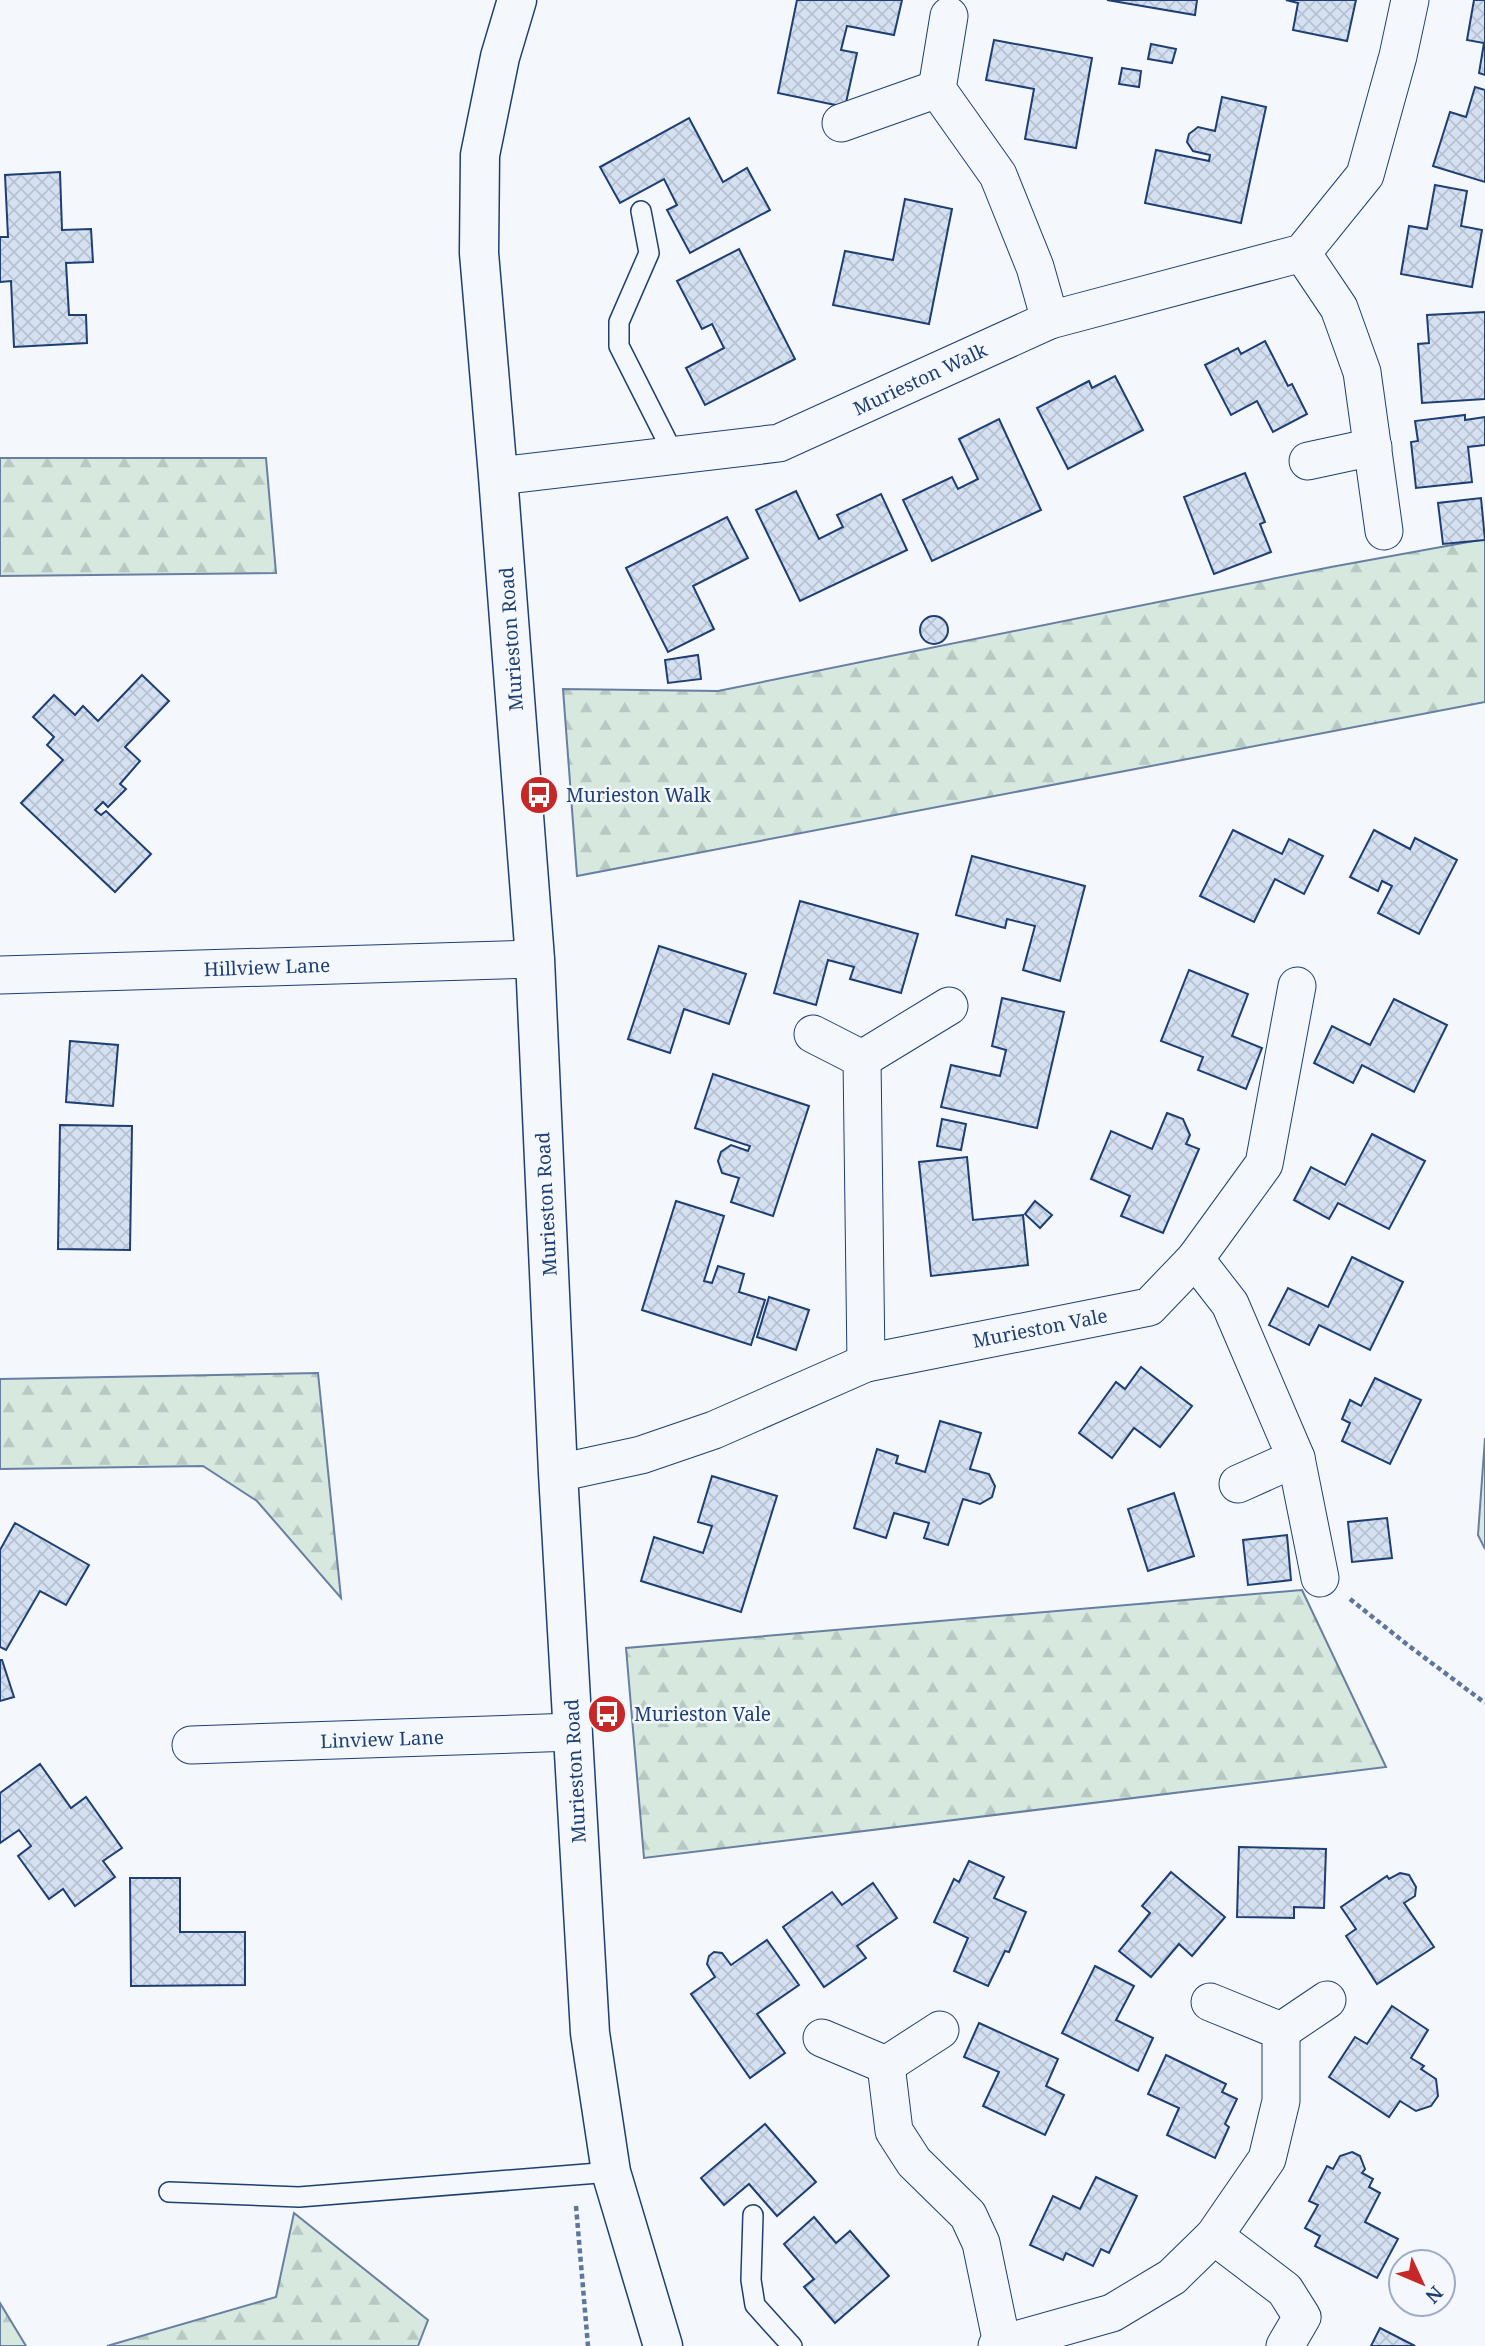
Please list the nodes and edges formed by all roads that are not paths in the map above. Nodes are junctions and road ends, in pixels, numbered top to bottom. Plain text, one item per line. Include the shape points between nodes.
1 (517, 0) edge
2 (1410, 0) edge
3 (949, 16) dead end
4 (937, 89) junction
5 (841, 123) dead end
6 (641, 211) dead end
7 (1302, 253) junction
8 (1050, 320) junction
9 (1373, 447) junction
10 (668, 457) junction
11 (1308, 461) dead end
12 (498, 476) junction
13 (1384, 531) dead end
14 (535, 960) junction
15 (0, 975) edge
16 (1297, 986) dead end
17 (949, 1006) dead end
18 (813, 1034) dead end
19 (862, 1059) junction
20 (1195, 1259) junction
21 (866, 1363) junction
22 (1296, 1458) junction
23 (558, 1473) junction
24 (1238, 1484) dead end
25 (1320, 1578) road end
26 (573, 1732) junction
27 (191, 1745) dead end
28 (1326, 2000) dead end
29 (1210, 2002) dead end
30 (940, 2030) dead end
31 (1281, 2031) junction
32 (822, 2038) dead end
33 (886, 2065) junction
34 (611, 2172) junction
35 (169, 2192) dead end
36 (753, 2215) dead end
37 (1214, 2236) junction
38 (999, 2345) edge
39 (663, 2346) edge
40 (792, 2346) edge
41 (1285, 2346) edge

1 - 12 street, Murieston Road via 480,155 479,253
2 - 7 street via 1365,175
3 - 4 street
4 - 5 street
4 - 8 street via 998,175 1035,267
6 - 10 lane via 649,253 619,322 619,346 666,439
7 - 8 street, Murieston Walk
7 - 9 street via 1339,308 1362,372
8 - 10 street, Murieston Walk via 779,443
9 - 11 street
9 - 13 street
10 - 12 street, Murieston Walk
12 - 14 street, Murieston Road
14 - 15 street, Hillview Lane
14 - 23 street, Murieston Road
16 - 20 street, Murieston Vale via 1264,1164
17 - 19 street
18 - 19 street
19 - 21 street
20 - 21 street, Murieston Vale via 1149,1307
20 - 22 street via 1230,1304
21 - 23 street, Murieston Vale via 714,1430 641,1455
22 - 24 street
22 - 25 street
23 - 26 street, Murieston Road
26 - 27 street, Linview Lane
26 - 34 street, Murieston Road via 590,2033
28 - 31 street
29 - 31 street
30 - 33 street
31 - 37 street via 1281,2101 1267,2159
32 - 33 street
33 - 38 street via 894,2131 914,2162 968,2214 981,2243
34 - 35 lane via 299,2197
34 - 39 street, Murieston Road
36 - 40 lane via 755,2305
37 - 38 street via 1172,2277 1112,2313
37 - 41 street via 1285,2290 1302,2317

